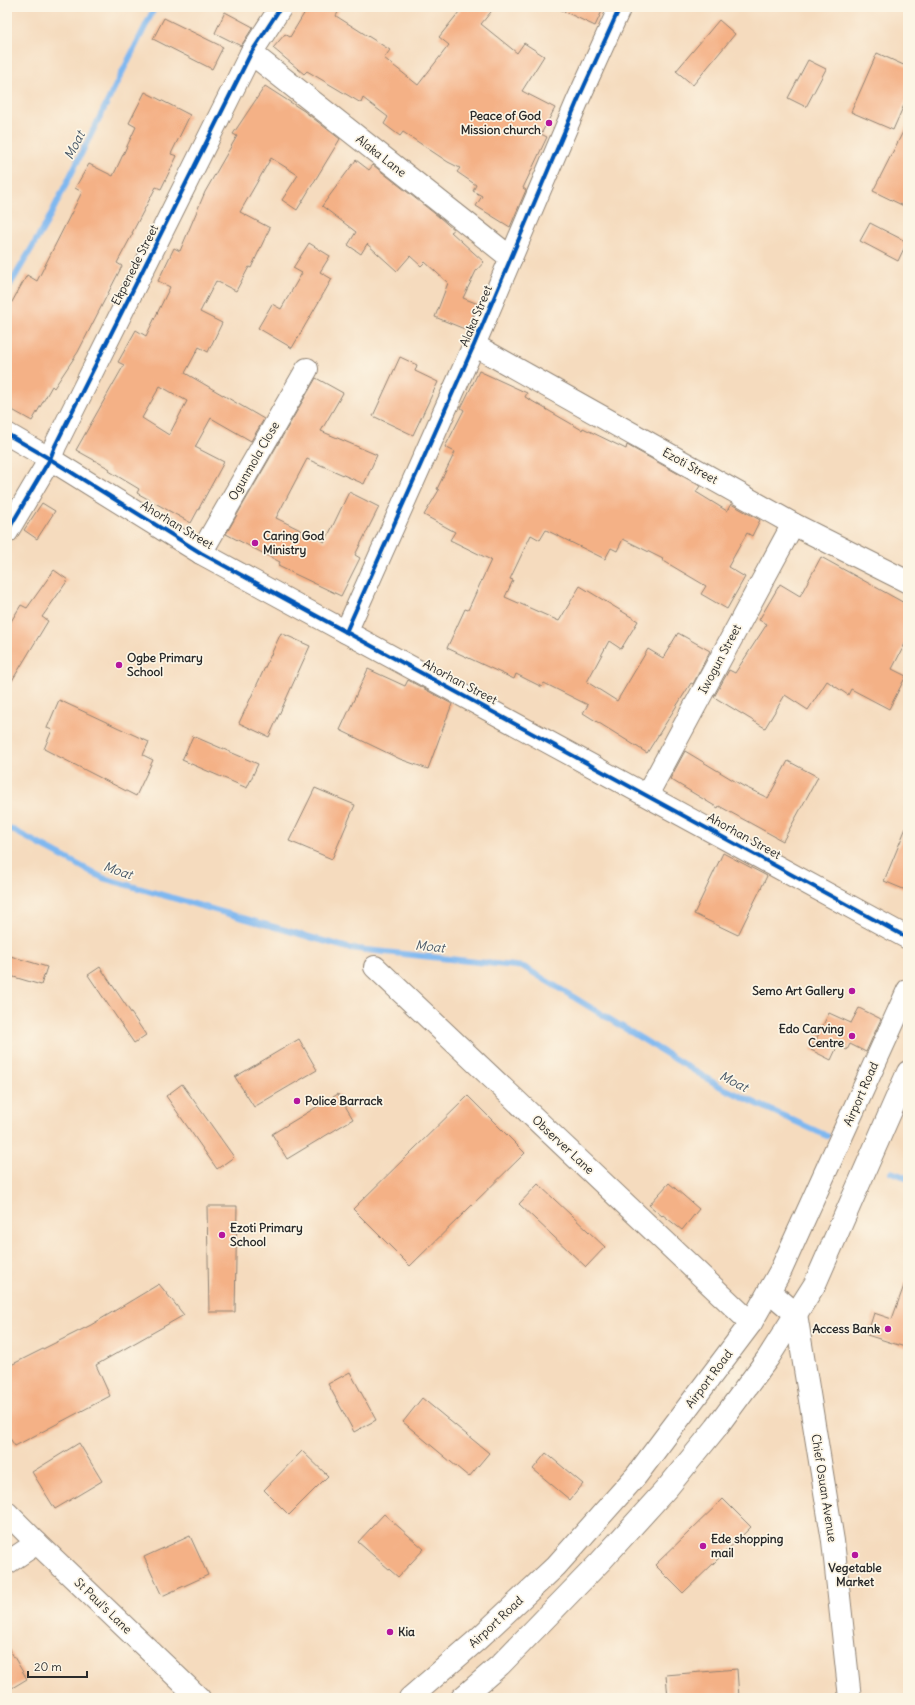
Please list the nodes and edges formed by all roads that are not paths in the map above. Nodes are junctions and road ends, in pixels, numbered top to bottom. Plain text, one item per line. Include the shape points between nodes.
1 (281, 7) edge
2 (620, 7) edge
3 (251, 53) junction
4 (511, 258) junction
5 (474, 345) junction
6 (307, 369) dead end
7 (7, 434) edge
8 (50, 459) junction
9 (793, 524) junction
10 (7, 532) edge
11 (201, 553) junction
12 (908, 582) edge
13 (346, 632) junction
14 (647, 794) junction
15 (908, 938) edge
16 (375, 967) dead end
17 (908, 990) edge
18 (908, 1072) edge
19 (769, 1291) junction
20 (796, 1314) junction
21 (750, 1323) junction
22 (7, 1513) edge
23 (36, 1543) junction
24 (7, 1563) edge
25 (199, 1698) edge
26 (410, 1698) edge
27 (462, 1698) edge
28 (850, 1698) edge

1 - 3 street, Ekpenede Street
2 - 4 street, Alaka Street
3 - 4 street, Alaka Lane
3 - 8 street, Ekpenede Street via 54,446
4 - 5 street, Alaka Street
5 - 9 street, Ezoti Street
5 - 13 street, Alaka Street
6 - 11 street, Ogunmola Close
7 - 8 street, Ahorhan Street
8 - 10 street, Ekpenede Street
8 - 11 street, Ahorhan Street
9 - 12 street, Ezoti Street
9 - 14 street, Iwogun Street
11 - 13 street, Ahorhan Street
13 - 14 street, Ahorhan Street
14 - 15 street, Ahorhan Street
16 - 21 street, Observer Lane
17 - 19 street, Airport Road
18 - 20 street via 815,1284
19 - 20 street
19 - 21 street, Airport Road
20 - 27 street via 768,1358 668,1487 600,1562 500,1665
20 - 28 street, Chief Osuan Avenue via 833,1541
21 - 26 street, Airport Road via 636,1476 556,1566
22 - 23 street, St Paul's Lane
23 - 24 street
23 - 25 street, St Paul's Lane

